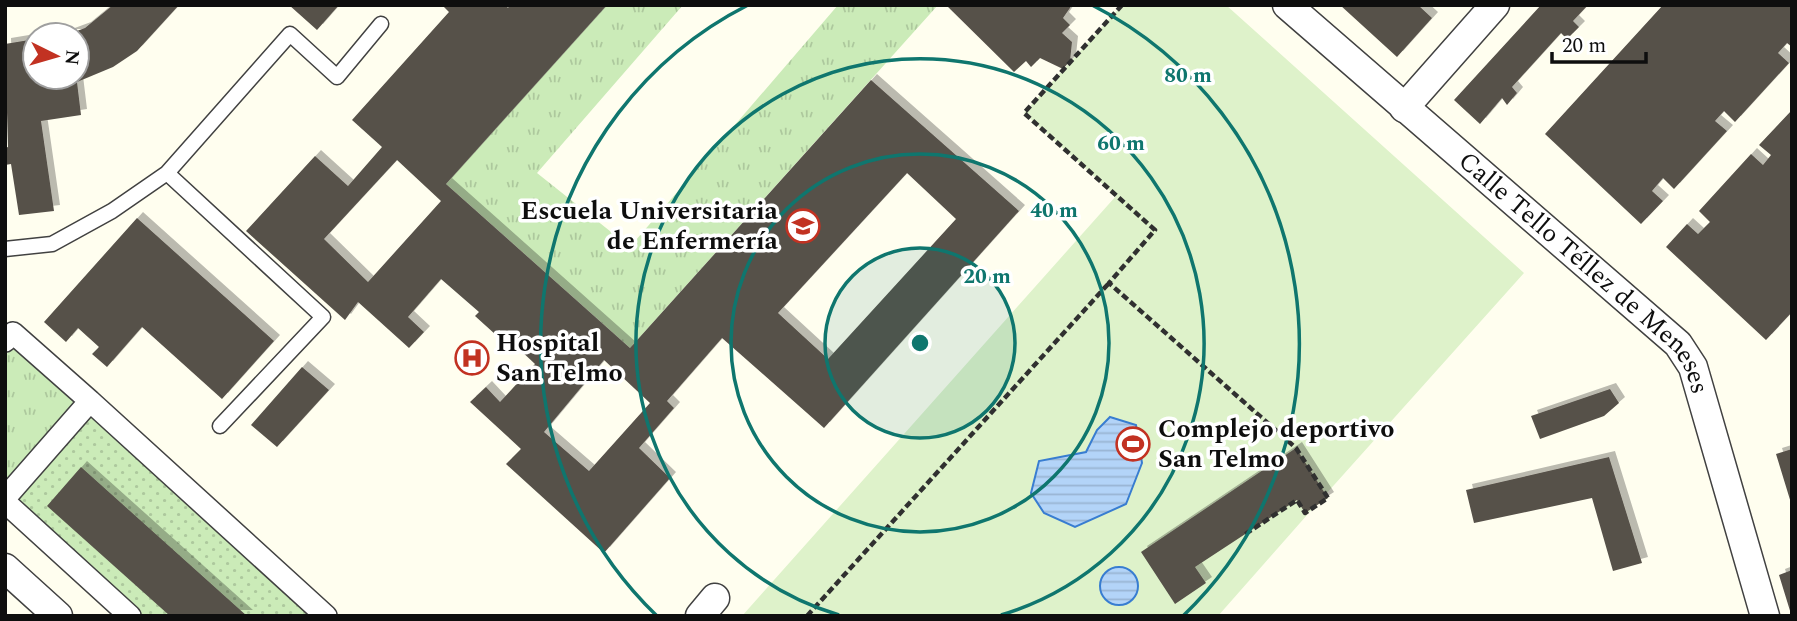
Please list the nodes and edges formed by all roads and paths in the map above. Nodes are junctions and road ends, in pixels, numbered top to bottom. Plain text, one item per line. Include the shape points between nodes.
1 (1122, 5) edge
2 (1287, 5) edge
3 (1495, 5) edge
4 (382, 24) dead end
5 (1404, 108) junction
6 (167, 173) junction
7 (5, 249) edge
8 (1109, 282) junction
9 (8, 333) edge
10 (90, 401) junction
11 (220, 426) dead end
12 (5, 500) edge
13 (1244, 535) dead end
14 (5, 568) edge
15 (42, 611) edge
16 (130, 616) edge
17 (326, 616) edge
18 (807, 616) edge
19 (1766, 616) edge

1 - 8 path via 1024,113 1155,229
2 - 5 street, Calle Tello Téllez de Meneses
3 - 5 street
4 - 6 lane via 337,77 290,34
5 - 19 street, Calle Tello Téllez de Meneses via 1678,344 1693,367
6 - 7 lane via 52,244
6 - 11 lane via 323,317
8 - 13 path via 1296,448 1328,498 1305,513 1297,500
8 - 18 path
9 - 10 street
10 - 12 street
10 - 17 street
12 - 16 street
14 - 15 street

